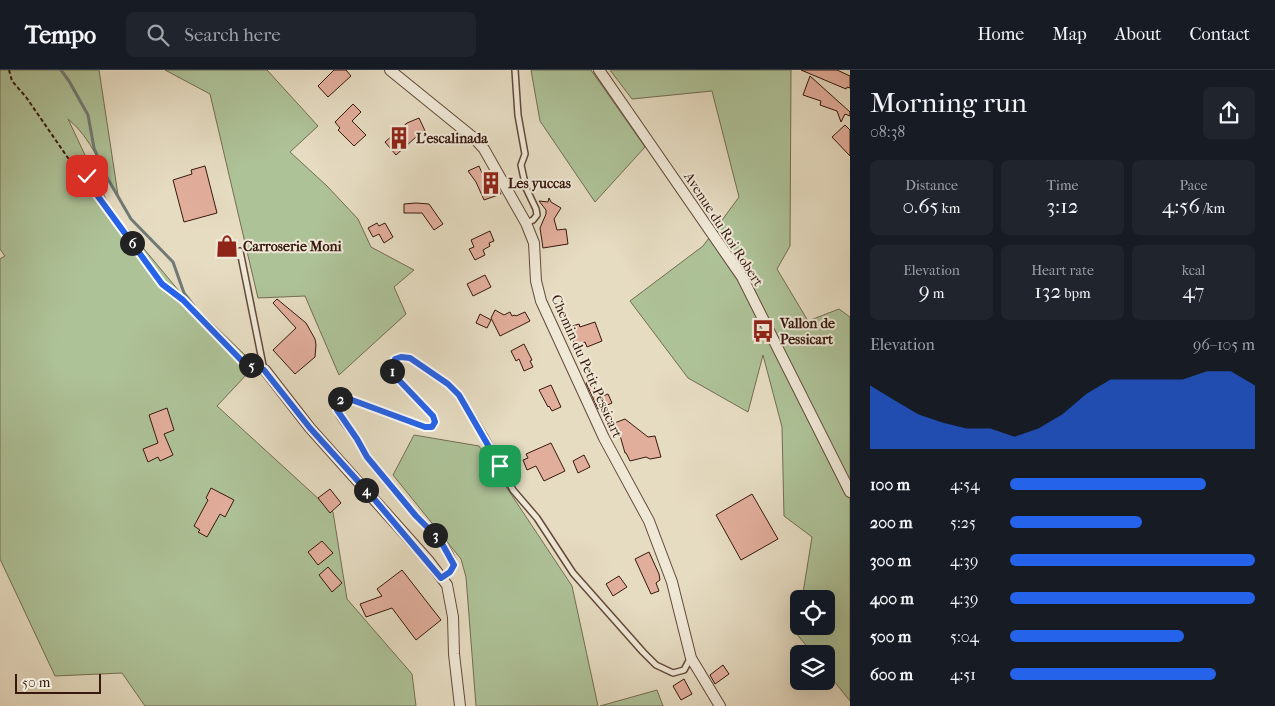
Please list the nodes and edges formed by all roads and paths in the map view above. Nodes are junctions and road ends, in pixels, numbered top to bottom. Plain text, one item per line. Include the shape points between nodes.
1 (9, 70) edge
2 (390, 70) edge
3 (515, 70) edge
4 (599, 70) edge
5 (526, 223) junction
6 (240, 251) dead end
7 (264, 370) junction
8 (850, 492) edge
9 (441, 578) junction
10 (690, 658) junction
11 (460, 706) edge
12 (720, 706) edge

1 - 7 path via 12,81 68,158 87,176 97,195 162,284 183,300 241,360
2 - 5 street, Chemin du Petit Pessicart via 484,148
3 - 5 lane via 525,154 521,164 537,215
4 - 8 street, Avenue du Roi Robert via 742,277
5 - 10 street, Chemin du Petit Pessicart via 534,242 541,302 604,438 649,521 672,582
6 - 7 lane
7 - 9 street via 310,428
9 - 10 lane via 453,569 450,555 378,472 337,410 341,398 432,427 435,422 433,416 392,370 392,363 401,357 421,365 459,395 513,490 537,518 573,573 643,652 656,665 673,673 684,670
9 - 11 street via 447,585 453,616
10 - 12 street, Chemin du Petit Pessicart

